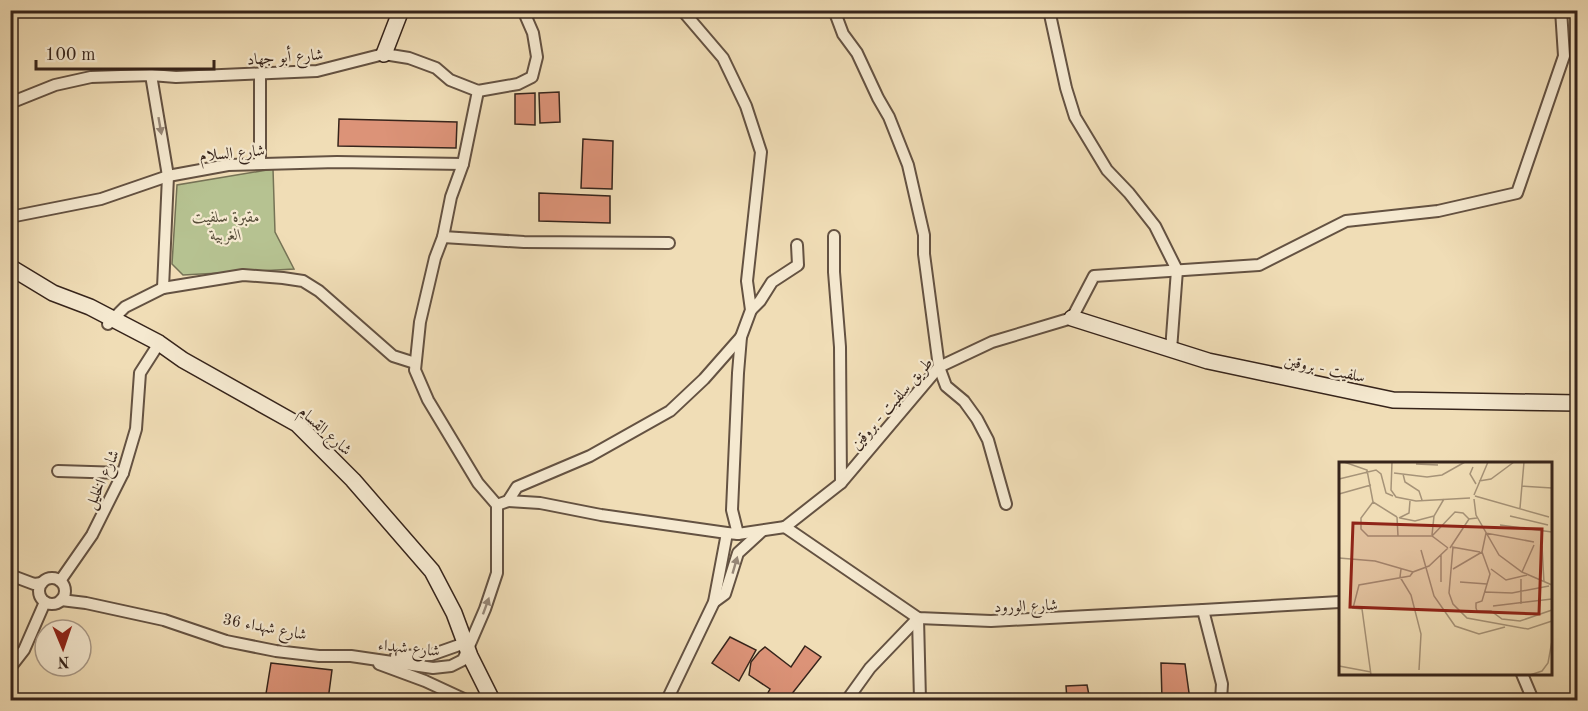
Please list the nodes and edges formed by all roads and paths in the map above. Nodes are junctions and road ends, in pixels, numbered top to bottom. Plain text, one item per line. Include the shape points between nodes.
1 (524, 10) edge
2 (682, 10) edge
3 (834, 10) edge
4 (1049, 10) edge
5 (1561, 10) edge
6 (403, 11) edge
7 (384, 54) junction
8 (260, 74) junction
9 (151, 75) junction
10 (478, 91) junction
11 (10, 102) edge
12 (260, 163) junction
13 (462, 164) junction
14 (168, 176) junction
15 (10, 217) edge
16 (834, 236) dead end
17 (443, 237) junction
18 (669, 243) dead end
19 (797, 245) dead end
20 (10, 267) edge
21 (1177, 270) junction
22 (10, 274) edge
23 (163, 288) junction
24 (751, 310) junction
25 (1072, 318) junction
26 (111, 322) junction
27 (741, 337) junction
28 (156, 348) junction
29 (1171, 350) junction
30 (415, 363) junction
31 (939, 366) junction
32 (1578, 403) edge
33 (58, 471) dead end
34 (123, 473) junction
35 (841, 483) junction
36 (503, 503) junction
37 (1006, 504) dead end
38 (785, 527) junction
39 (763, 530) junction
40 (733, 534) junction
41 (10, 575) edge
42 (10, 581) edge
43 (62, 585) junction
44 (42, 593) junction
45 (61, 600) junction
46 (714, 602) junction
47 (1339, 602) edge
48 (1203, 609) junction
49 (918, 618) junction
50 (464, 650) junction
51 (350, 656) junction
52 (10, 668) edge
53 (1522, 675) edge
54 (466, 700) edge
55 (483, 700) edge
56 (492, 700) edge
57 (667, 700) edge
58 (848, 700) edge
59 (920, 700) edge
60 (1221, 700) edge
61 (1533, 700) edge

1 - 10 street via 537,57 532,77 518,84
2 - 24 street via 723,58 746,106 761,152 747,280
3 - 31 street via 889,117 908,165 924,235
4 - 21 street via 1075,117 1107,170 1155,226
5 - 21 street via 1564,56 1517,193 1438,211 1346,220 1259,265
6 - 7 main road
7 - 8 street, شارع أبو جهاد via 317,71
7 - 10 street via 418,61
8 - 9 street, شارع أبو جهاد
8 - 12 street
9 - 11 street, شارع أبو جهاد via 91,77
9 -> 14 street
10 - 13 street
12 - 13 street, شارع السلام
12 - 14 street, شارع السلام
13 - 17 street
14 - 15 street, شارع السلام via 102,199
14 - 23 street
16 - 35 street
17 - 18 street
17 - 30 street via 420,322
19 - 24 street via 798,265 772,282
20 - 26 main road, شارع القسام via 53,293 90,307
21 - 25 street via 1094,276
21 - 29 street
22 - 26 main road, شارع القسام via 50,298
23 - 26 street via 125,307
23 - 30 street via 243,275 303,281 345,312 393,356
24 - 27 street
25 - 29 main road, سلفيت - بروقين
25 - 31 street, طريق سلفيت - بروقين via 992,342
26 - 28 main road, شارع القسام
26 - 50 main road, شارع القسام via 159,342 183,360 297,424 353,480 432,571 453,613
27 - 36 street via 670,411 590,456 517,487
27 - 40 street
28 - 34 street, شارع الخليل via 140,373 136,429
28 - 50 main road, شارع القسام via 291,428 314,449 426,574
29 - 32 main road, سلفيت - بروقين via 1393,400
30 - 36 street via 428,400 478,483
31 - 35 street, طريق سلفيت - بروقين
31 - 37 street via 946,386 964,401 982,429
33 - 34 street
34 - 43 street, شارع الخليل
35 - 38 street, طريق سلفيت - بروقين
36 - 40 street via 540,503
50 -> 36 street via 485,609 496,573
38 - 39 street
38 - 49 street
39 - 40 street
46 -> 39 street via 725,594 738,553
40 - 46 street
41 - 44 street via 33,584
42 - 44 street
43 - 44 street via 51,578
43 - 45 street, شارع الخليل
43 - 50 street, شارع شهداء 36 via 74,597 277,646 413,657
44 - 45 street, شارع شهداء 36 via 54,603
44 - 52 street via 24,650
45 - 51 street, شارع شهداء 36 via 164,620 226,641 308,655
46 - 57 street
47 - 48 street, شارع الورود
48 - 49 street, شارع الورود via 991,621
48 - 60 street via 1222,684
49 - 58 street via 870,668
49 - 59 street
50 - 51 street, شارع شهداء via 452,666 433,668
50 - 55 main road
50 - 56 main road, شارع القسام
51 - 54 street via 425,681
53 - 61 street

